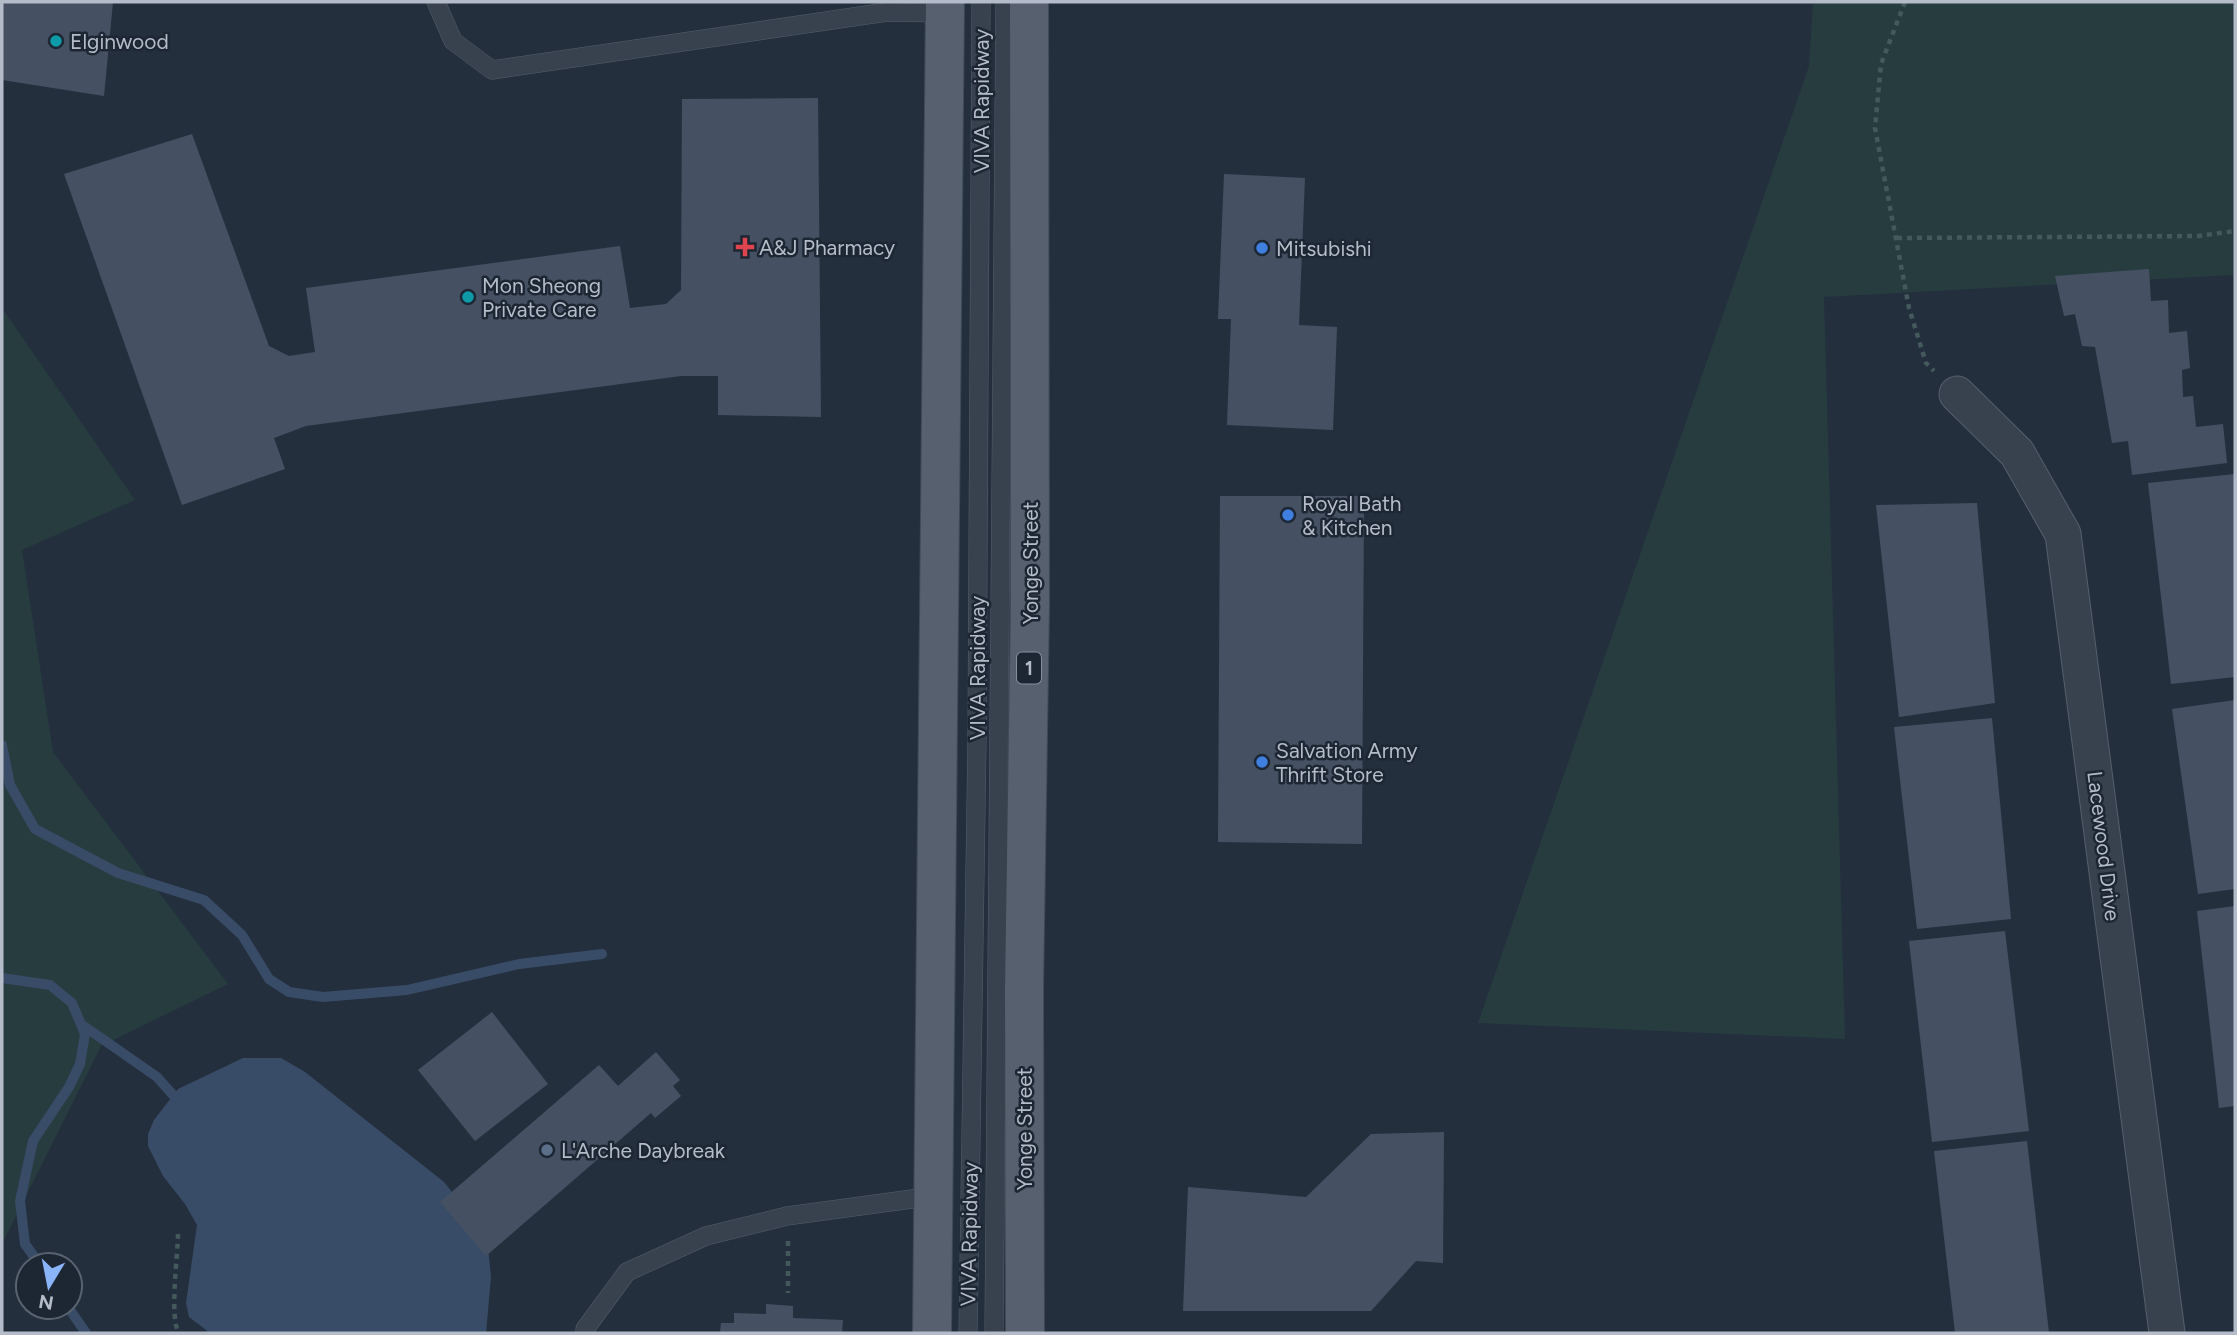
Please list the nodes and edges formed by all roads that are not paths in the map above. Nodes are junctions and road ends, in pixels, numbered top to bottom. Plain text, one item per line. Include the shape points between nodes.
1 (436, 2) edge
2 (981, 2) edge
3 (1004, 2) edge
4 (1029, 2) edge
5 (945, 7) edge
6 (1957, 394) road end
7 (934, 1196) junction
8 (585, 1333) edge
9 (932, 1333) edge
10 (968, 1333) edge
11 (994, 1333) edge
12 (1025, 1333) edge
13 (2168, 1333) edge

1 - 5 lane via 453,41 492,70
2 - 10 lane, VIVA Rapidway
3 - 11 lane, VIVA Rapidway
4 - 12 main road, Yonge Street / 1
5 - 7 main road
6 - 13 street, Lacewood Drive via 2017,453 2063,534
7 - 8 lane via 787,1216 706,1236 627,1272
7 - 9 main road

